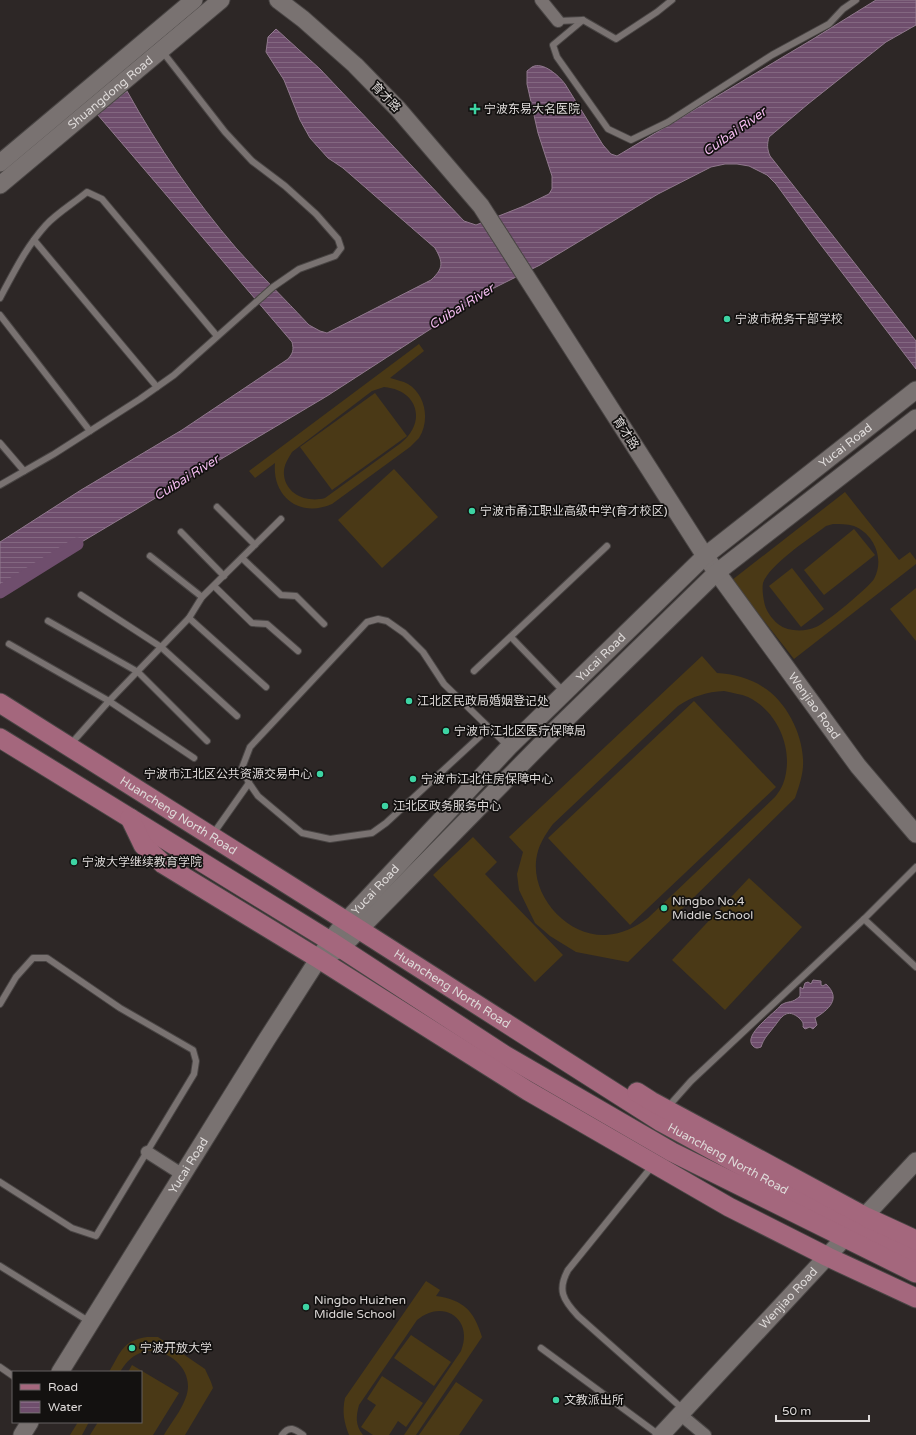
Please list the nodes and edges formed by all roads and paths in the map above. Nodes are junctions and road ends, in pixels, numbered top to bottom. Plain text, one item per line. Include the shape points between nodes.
1 (194, 0) edge
2 (221, 0) edge
3 (278, 0) edge
4 (541, 0) edge
5 (672, 0) edge
6 (856, 0) edge
7 (583, 20) junction
8 (558, 21) joint
9 (161, 50) junction
10 (0, 163) edge
11 (0, 185) edge
12 (34, 240) junction
13 (0, 298) edge
14 (0, 315) edge
15 (217, 336) junction
16 (157, 387) junction
17 (914, 391) edge
18 (916, 418) edge
19 (90, 431) junction
20 (0, 442) edge
21 (24, 471) junction
22 (0, 485) edge
23 (217, 507) dead end
24 (281, 519) dead end
25 (181, 532) dead end
26 (255, 545) junction
27 (606, 546) dead end
28 (150, 556) dead end
29 (705, 556) junction
30 (242, 558) junction
31 (716, 573) junction
32 (224, 576) junction
33 (214, 586) junction
34 (81, 595) dead end
35 (202, 597) junction
36 (189, 618) junction
37 (48, 621) dead end
38 (324, 624) dead end
39 (511, 637) junction
40 (9, 644) dead end
41 (161, 647) junction
42 (298, 651) dead end
43 (474, 671) dead end
44 (138, 672) junction
45 (266, 687) dead end
46 (565, 693) junction
47 (109, 702) junction
48 (0, 703) edge
49 (237, 716) dead end
50 (489, 728) junction
51 (0, 738) edge
52 (207, 741) dead end
53 (69, 746) junction
54 (509, 747) junction
55 (194, 758) dead end
56 (249, 783) junction
57 (130, 818) junction
58 (916, 834) edge
59 (211, 836) junction
60 (916, 867) edge
61 (864, 919) junction
62 (358, 923) junction
63 (336, 945) junction
64 (319, 959) junction
65 (916, 968) edge
66 (0, 1004) edge
67 (666, 1109) junction
68 (147, 1152) junction
69 (916, 1161) edge
70 (654, 1164) junction
71 (183, 1175) junction
72 (0, 1182) edge
73 (855, 1228) junction
74 (916, 1240) edge
75 (916, 1255) edge
76 (828, 1258) junction
77 (0, 1266) edge
78 (916, 1273) edge
79 (916, 1298) edge
80 (90, 1322) junction
81 (541, 1348) dead end
82 (0, 1368) edge
83 (61, 1371) edge
84 (12, 1375) edge
85 (683, 1413) junction
86 (29, 1423) edge
87 (22, 1435) edge
88 (282, 1435) edge
89 (303, 1435) edge
90 (660, 1435) edge
91 (705, 1435) edge

1 - 10 main road, Shuangdong Road
2 - 9 main road, Shuangdong Road
3 - 29 main road, 育才路 via 355,65 398,109 481,206
4 - 8 street
5 - 7 lane via 616,39
6 - 7 lane via 828,24 772,55 668,122 631,140 608,129 557,57 553,45
7 - 8 lane
9 - 11 main road, Shuangdong Road
9 - 15 lane via 225,132 252,161 316,214 338,239 341,248 335,256 299,269 273,287
12 - 13 lane
12 - 15 lane via 47,224 87,192 102,199
12 - 16 lane
14 - 19 lane
15 - 16 lane
16 - 19 lane
17 - 29 main road, Yucai Road
18 - 31 main road, Yucai Road
19 - 21 lane
20 - 21 lane
21 - 22 lane
23 - 26 lane
24 - 26 lane
25 - 32 lane
26 - 30 lane
27 - 39 lane
28 - 35 lane
29 - 31 main road, 育才路
29 - 46 main road, Yucai Road
30 - 32 lane
30 - 38 lane via 281,595 296,596
31 - 58 main road, Wenjiao Road via 858,766
31 - 62 main road, Yucai Road
32 - 33 lane
33 - 35 lane
33 - 42 lane via 252,623 267,624
34 - 41 lane
35 - 36 lane
36 - 41 lane
36 - 45 lane
37 - 44 lane
39 - 43 lane
39 - 46 lane
40 - 47 lane
41 - 44 lane
41 - 49 lane
44 - 47 lane
44 - 52 lane
46 - 54 main road, Yucai Road
47 - 53 lane
47 - 55 lane
48 - 53 main road, Huancheng North Road
50 - 54 lane
50 - 56 lane via 372,833 330,839 302,833 258,796
50 - 56 lane via 444,684 423,652 404,633 387,621 378,619 367,622 250,747 242,768
51 - 57 main road, Huancheng North Road
53 - 59 main road, Huancheng North Road
54 - 62 main road, Yucai Road
56 - 59 lane
57 - 63 main road, Huancheng North Road
57 - 64 main road via 143,846 163,864
59 - 62 main road, Huancheng North Road
60 - 61 lane
61 - 65 lane
61 - 67 lane via 691,1081
62 - 63 main road, Yucai Road
62 - 67 main road
62 - 73 main road, Huancheng North Road via 660,1122
63 - 64 main road, Yucai Road
63 - 73 main road, Huancheng North Road via 504,1054 672,1152
64 - 70 main road via 528,1091
64 - 71 main road, Yucai Road
66 - 68 lane via 16,977 33,958 47,958 120,1008 193,1050 196,1061 194,1074
67 - 73 main road
68 - 71 street
68 - 72 lane via 96,1236 72,1228
69 - 73 main road, Wenjiao Road
70 - 76 main road via 729,1207
70 - 85 lane via 568,1270 562,1294 578,1316
71 - 80 main road, Yucai Road
73 - 74 main road
73 - 75 main road, Huancheng North Road
73 - 76 main road, Wenjiao Road
73 - 78 main road, Huancheng North Road
76 - 79 main road
76 - 85 main road, Wenjiao Road
77 - 80 lane
80 - 83 main road, Yucai Road
81 - 90 lane
82 - 84 lane
85 - 90 main road, Wenjiao Road
85 - 91 street
86 - 87 main road
88 - 89 lane via 293,1428

